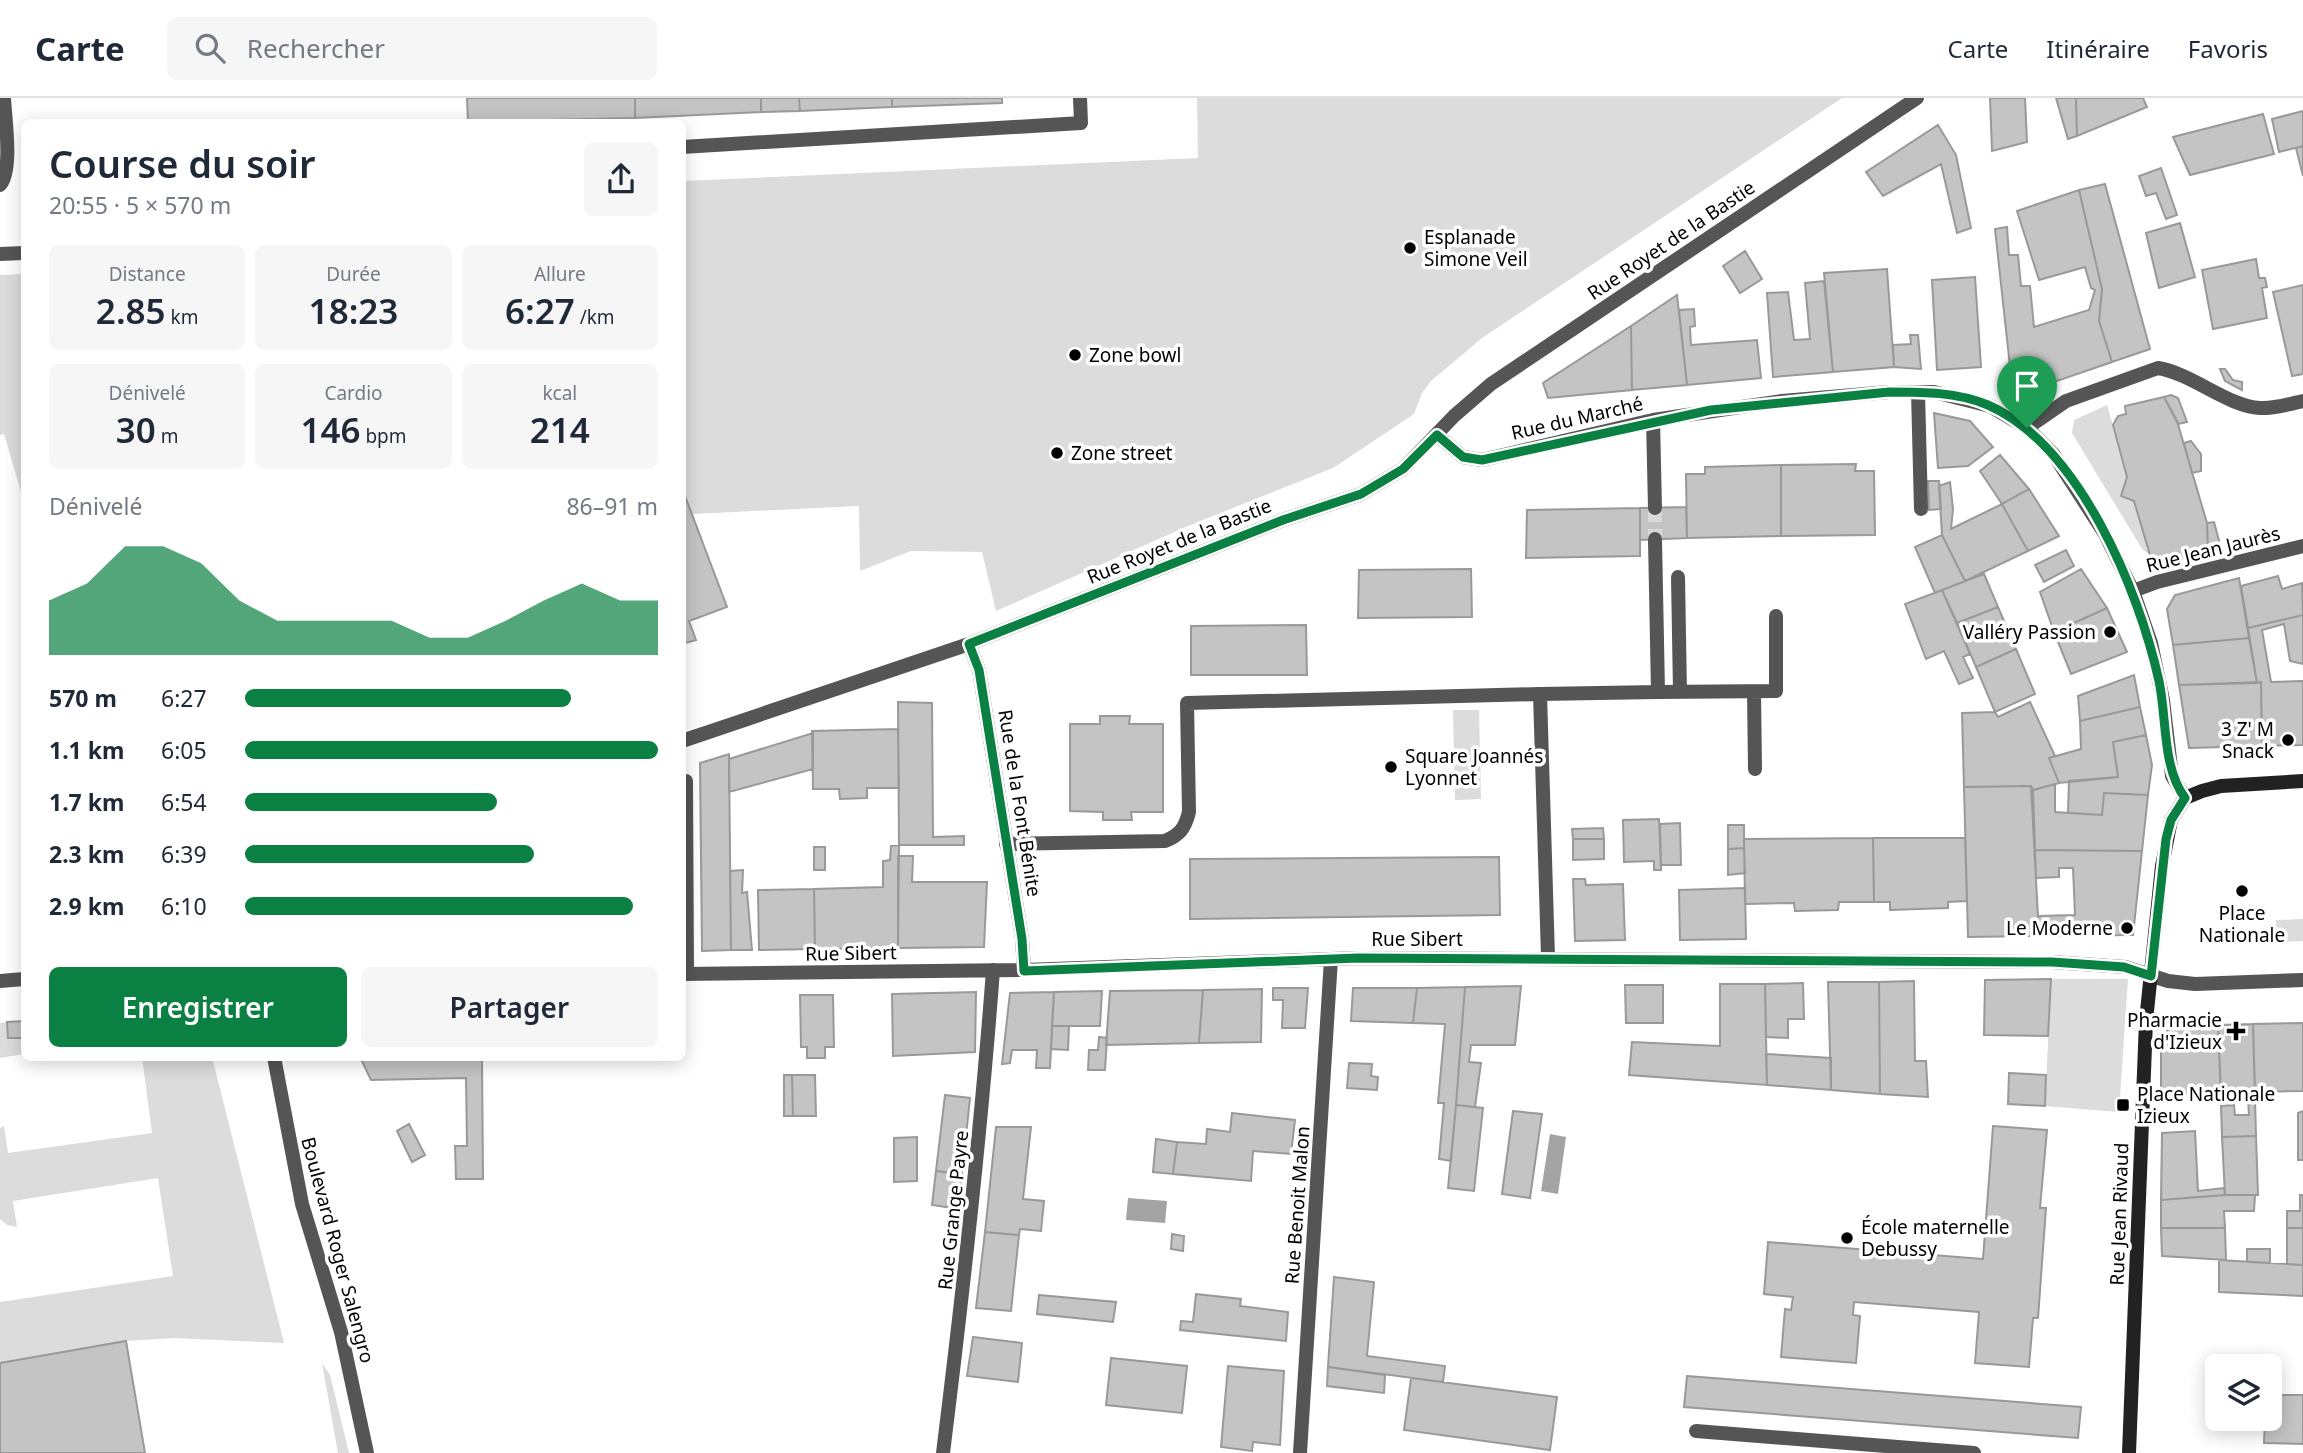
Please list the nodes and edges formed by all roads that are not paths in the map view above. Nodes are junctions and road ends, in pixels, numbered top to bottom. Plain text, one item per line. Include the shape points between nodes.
1 (4, 98) edge
2 (1080, 98) edge
3 (1917, 98) edge
4 (686, 147) edge
5 (0, 185) edge
6 (21, 253) edge
7 (0, 254) edge
8 (1918, 392) junction
9 (2303, 401) edge
10 (1653, 420) junction
11 (2027, 428) junction
12 (1437, 435) junction
13 (1655, 508) tunnel mouth
14 (1921, 509) dead end
15 (1655, 539) tunnel mouth
16 (2303, 546) edge
17 (1678, 577) dead end
18 (2133, 591) junction
19 (1776, 616) dead end
20 (969, 644) junction
21 (1658, 692) junction
22 (1680, 692) junction
23 (1754, 692) junction
24 (1540, 694) junction
25 (686, 740) edge
26 (1755, 769) dead end
27 (2303, 781) edge
28 (2185, 798) junction
29 (1006, 844) junction
30 (1548, 957) junction
31 (1331, 959) junction
32 (993, 970) junction
33 (1024, 971) junction
34 (686, 974) edge
35 (2151, 976) junction
36 (21, 979) edge
37 (2303, 980) edge
38 (0, 981) edge
39 (275, 1061) edge
40 (1696, 1431) dead end
41 (367, 1453) edge
42 (943, 1453) edge
43 (1300, 1453) edge
44 (1974, 1453) edge
45 (2129, 1453) edge

1 - 5 street via 7,160
2 - 4 street via 1081,123
3 - 12 street, Rue Royet de la Bastie via 1491,384
6 - 7 street
8 - 10 street, Rue du Marché via 1782,401
8 - 11 street, Rue du Marché via 1965,397
8 - 14 street
9 - 11 street via 2259,408 2244,405 2172,370 2158,368 2066,401
10 - 12 street, Rue du Marché via 1482,460 1463,457
10 - 13 street
11 - 18 street, Rue du Marché via 2077,488
12 - 20 street, Rue Royet de la Bastie via 1403,469 1361,494 1283,520
15 - 21 street
16 - 18 street, Rue Jean Jaurès
17 - 22 street
18 - 28 street, Rue du Marché via 2151,643 2172,776
19 - 23 street via 1776,691
20 - 25 street, Rue Royet de la Bastie
20 - 29 street, Rue de la Font Bénite via 981,680
21 - 22 street
21 - 24 street
22 - 23 street
23 - 26 street
24 - 29 street via 1187,703 1189,812 1177,836 1165,841
24 - 30 street
27 - 28 main road via 2221,786
28 - 35 main road via 2166,839
29 - 33 street, Rue de la Font Bénite
30 - 31 street, Rue Sibert
30 - 35 street, Rue Sibert via 2052,962 2124,967
31 - 33 street, Rue Sibert
31 - 43 street, Rue Benoit Malon
32 - 33 street, Rue Sibert
32 - 34 street, Rue Sibert
32 - 42 street, Rue Grange Payre via 988,1055
35 - 37 street via 2195,984
35 - 45 main road, Rue Jean Rivaud
36 - 38 street
39 - 41 street, Boulevard Roger Salengro via 302,1204 341,1332
40 - 44 street

